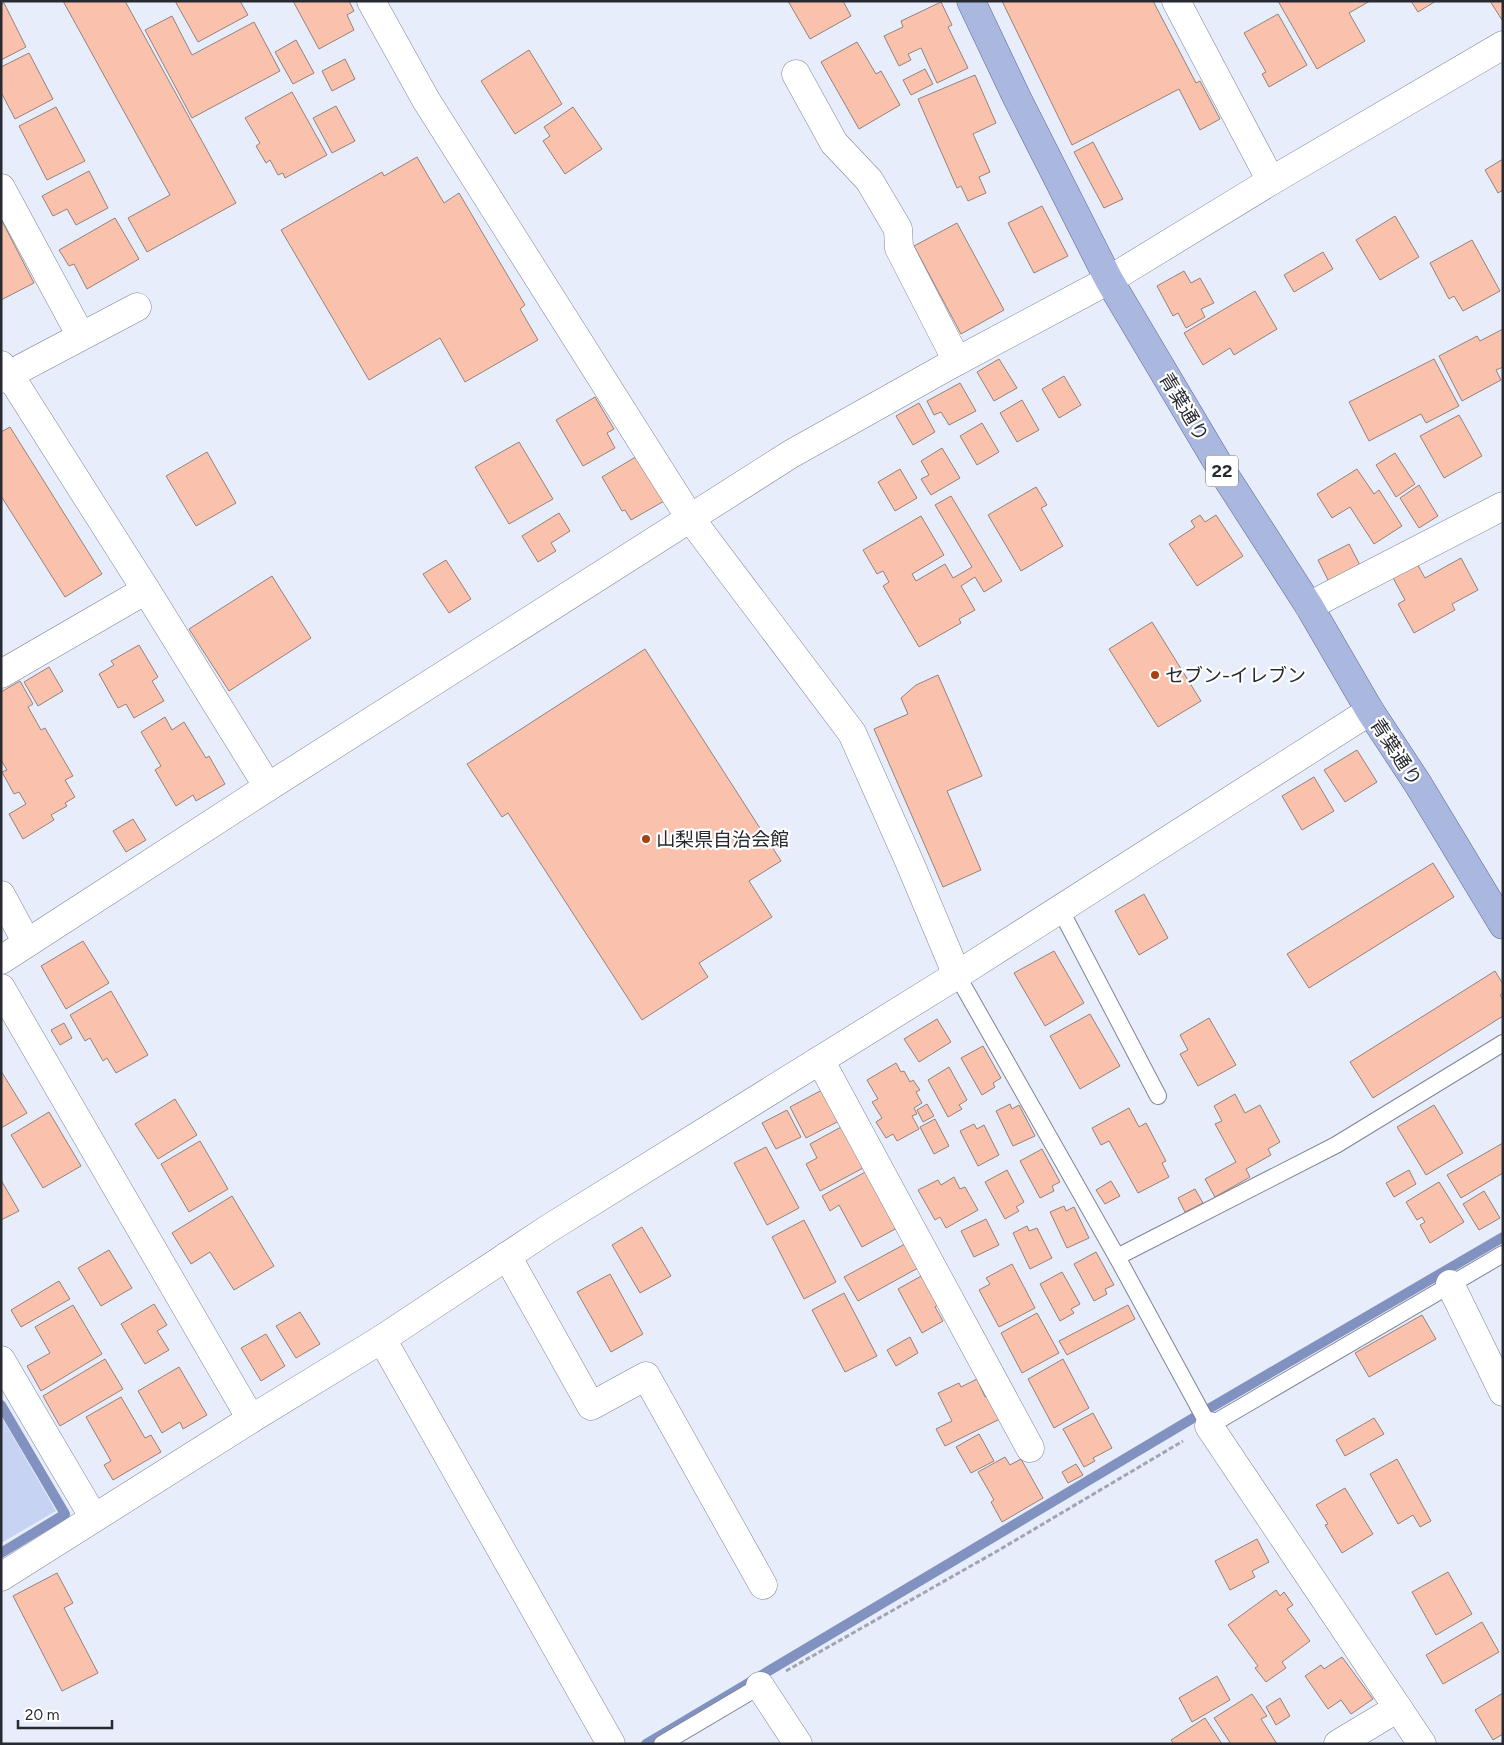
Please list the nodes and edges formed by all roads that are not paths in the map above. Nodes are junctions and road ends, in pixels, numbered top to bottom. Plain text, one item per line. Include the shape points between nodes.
1 (371, 1) edge
2 (971, 1) edge
3 (1176, 1) edge
4 (1503, 45) edge
5 (796, 74) dead end
6 (1270, 181) junction
7 (1, 188) edge
8 (1109, 280) junction
9 (137, 307) dead end
10 (81, 336) junction
11 (957, 361) junction
12 (4, 372) edge
13 (1503, 506) edge
14 (690, 518) junction
15 (146, 590) junction
16 (1309, 606) junction
17 (1, 674) edge
18 (1370, 711) junction
19 (268, 787) junction
20 (1, 895) edge
21 (1060, 909) junction
22 (1503, 925) edge
23 (26, 943) junction
24 (1, 960) edge
25 (957, 975) junction
26 (1, 988) edge
27 (1503, 1043) edge
28 (820, 1060) junction
29 (1158, 1096) dead end
30 (1503, 1254) edge
31 (507, 1256) junction
32 (1117, 1257) junction
33 (1450, 1284) junction
34 (382, 1339) junction
35 (1, 1360) edge
36 (1503, 1392) edge
37 (251, 1419) junction
38 (1208, 1426) junction
39 (1030, 1448) dead end
40 (94, 1518) junction
41 (1, 1578) edge
42 (763, 1585) dead end
43 (760, 1686) joint
44 (1398, 1708) junction
45 (611, 1744) edge
46 (662, 1744) edge
47 (798, 1744) edge
48 (1338, 1744) edge
49 (1422, 1744) edge

1 - 14 street via 426,100
2 - 8 main road, 青葉通り / 22
3 - 6 street
4 - 6 street
5 - 11 street via 834,143 869,180 898,229 899,248
6 - 8 street
7 - 10 street
8 - 11 street
8 - 16 main road, 青葉通り / 22 via 1226,477
9 - 10 street
10 - 12 street
11 - 14 street via 791,454
12 - 15 street
13 - 16 street
14 - 19 street
14 - 25 street via 852,733
15 - 17 street
15 - 19 street
16 - 18 main road, 青葉通り / 22
18 - 21 street
18 - 22 main road, 青葉通り / 22
19 - 23 street
20 - 23 street
21 - 25 street
21 - 29 lane
23 - 24 street
25 - 28 street
25 - 32 lane
26 - 37 street
27 - 32 lane via 1336,1145
28 - 31 street
28 - 39 street
30 - 33 lane
31 - 34 street
31 - 42 street via 591,1406 646,1376
32 - 38 lane
33 - 36 street
33 - 38 lane
34 - 37 street
34 - 45 street
35 - 40 street
37 - 40 street
38 - 44 street
40 - 41 street
43 - 46 lane
43 - 47 street
44 - 48 street
44 - 49 street

